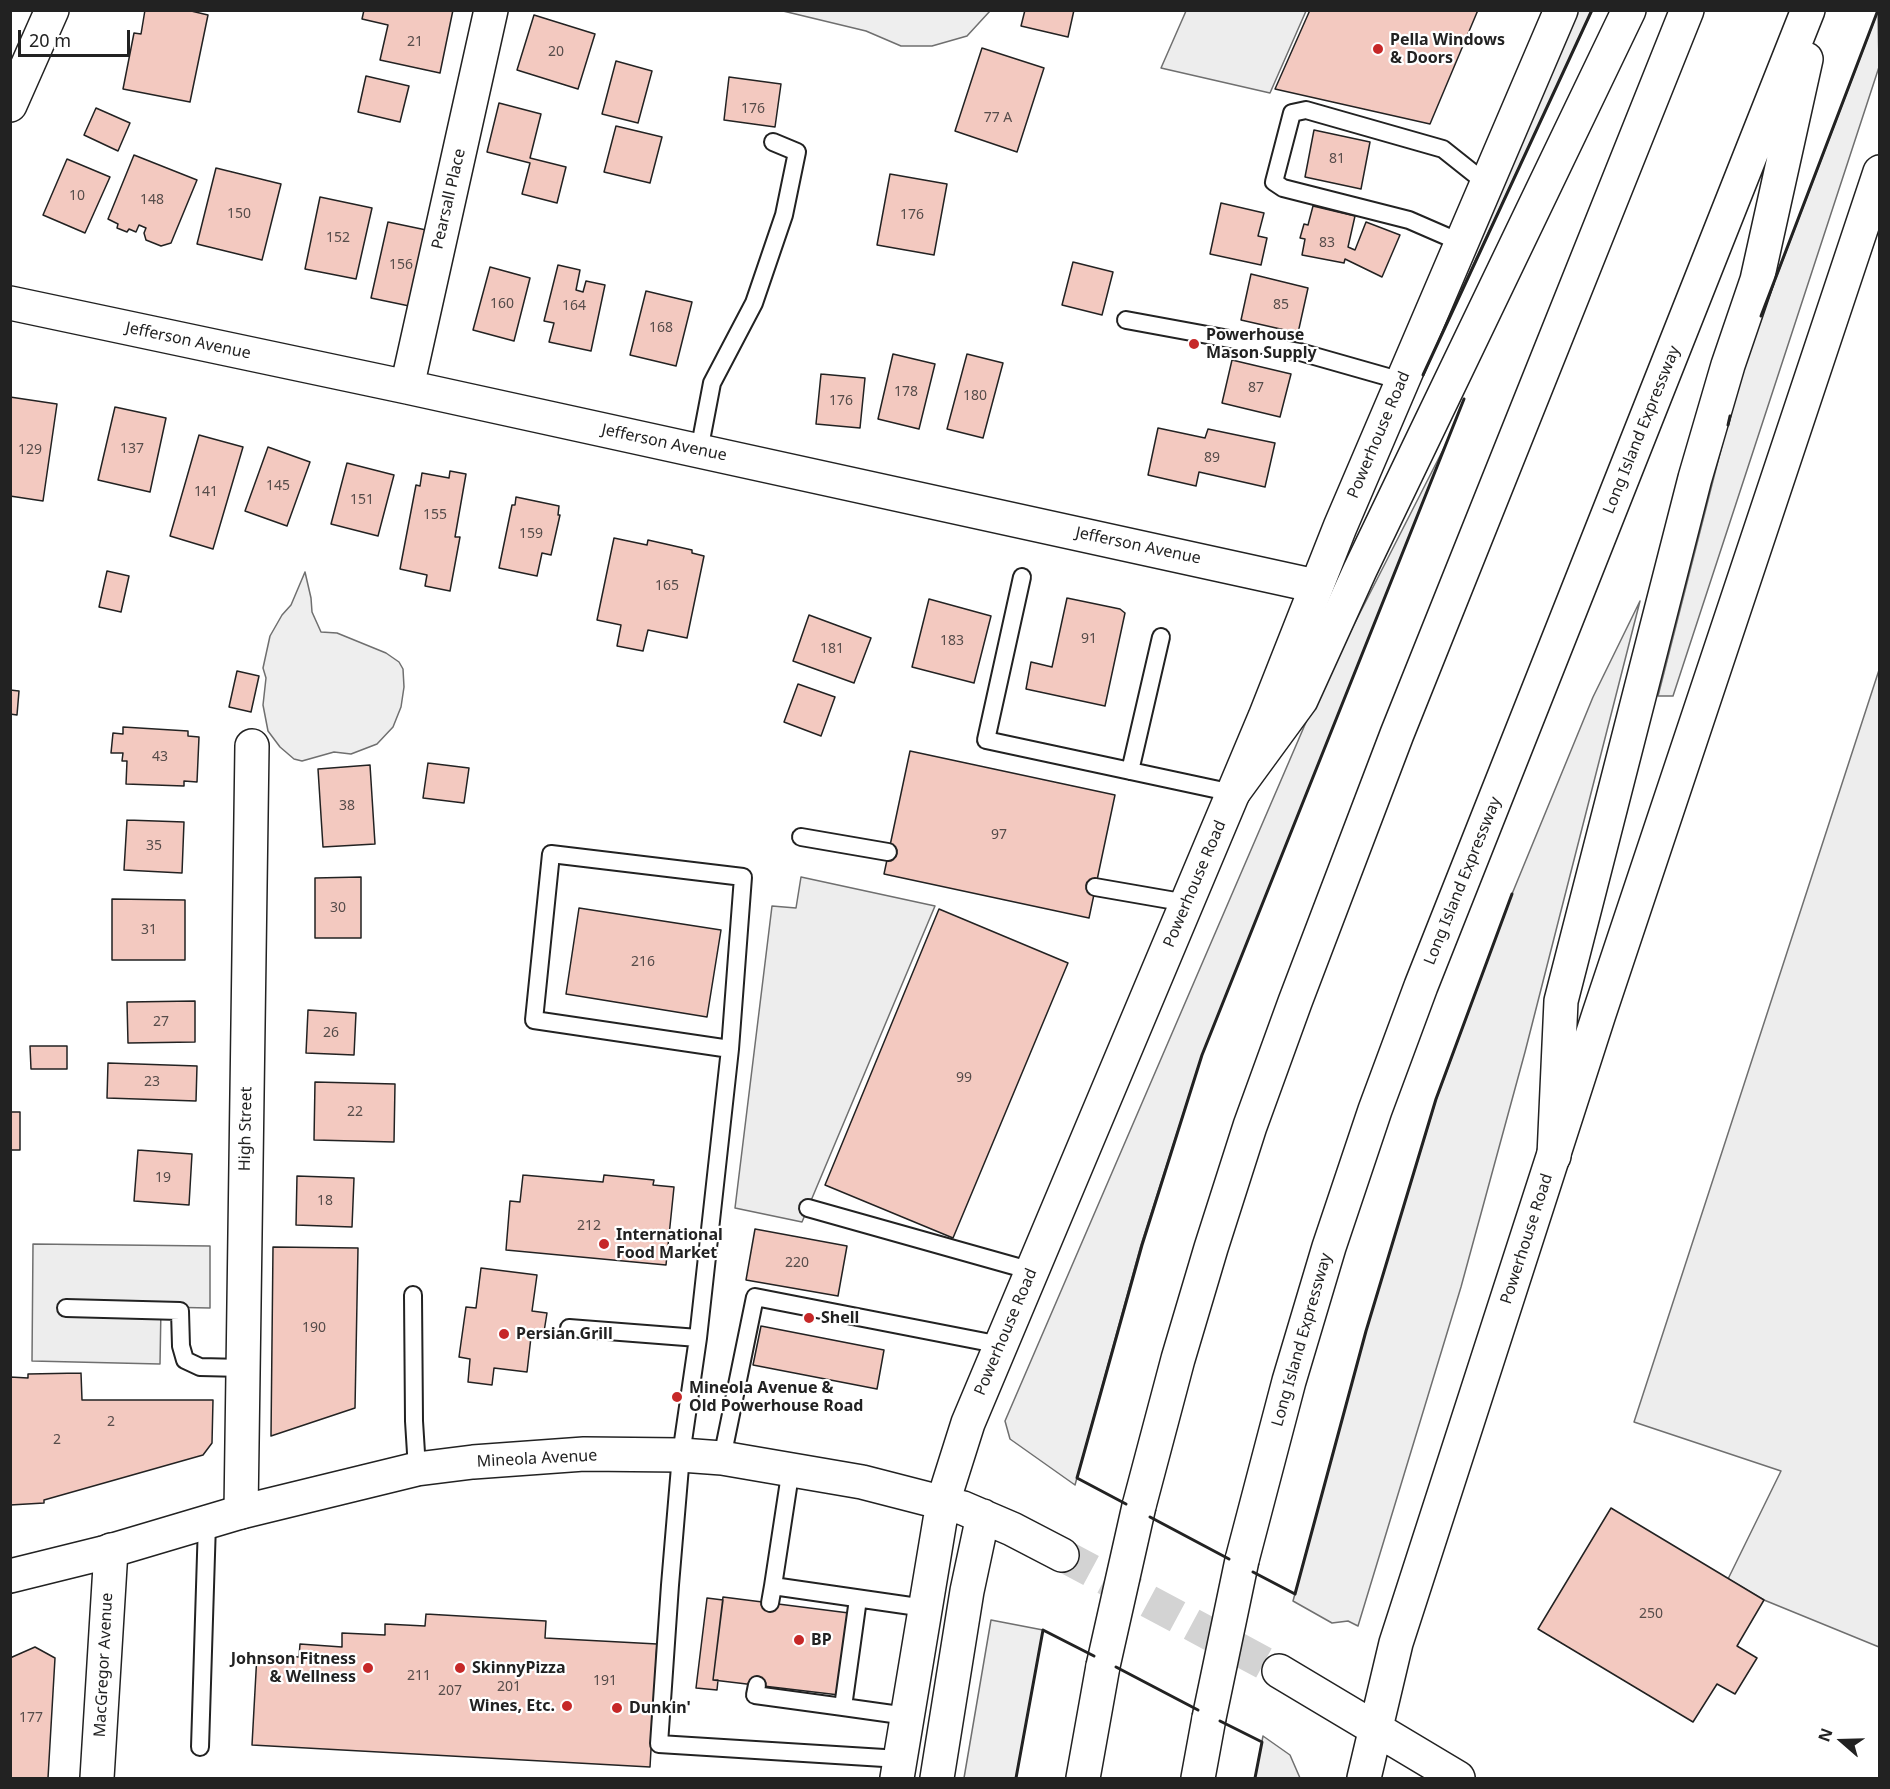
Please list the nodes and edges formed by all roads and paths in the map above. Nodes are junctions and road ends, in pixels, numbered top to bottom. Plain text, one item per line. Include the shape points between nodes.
1 (52, 10) edge
2 (491, 10) edge
3 (1629, 10) edge
4 (1687, 10) edge
5 (1808, 10) edge
6 (1817, 10) edge
7 (1555, 12) edge
8 (10, 105) edge
9 (773, 141) dead end
10 (1880, 172) edge
11 (1487, 184) junction
12 (1462, 243) junction
13 (10, 303) edge
14 (1126, 320) dead end
15 (1402, 381) junction
16 (407, 387) junction
17 (699, 451) junction
18 (1022, 577) dead end
19 (1316, 586) junction
20 (1161, 637) dead end
21 (252, 746) dead end
22 (1130, 771) junction
23 (1233, 793) junction
24 (801, 837) dead end
25 (888, 852) dead end
26 (1095, 887) dead end
27 (1187, 903) junction
28 (730, 1049) junction
29 (1554, 1156) junction
30 (808, 1208) dead end
31 (1032, 1270) junction
32 (413, 1295) dead end
33 (66, 1308) dead end
34 (569, 1328) dead end
35 (698, 1338) junction
36 (1001, 1345) junction
37 (243, 1368) junction
38 (681, 1455) junction
39 (722, 1458) junction
40 (791, 1468) junction
41 (417, 1469) junction
42 (943, 1502) junction
43 (241, 1512) junction
44 (983, 1516) junction
45 (207, 1523) junction
46 (111, 1551) junction
47 (1062, 1555) tunnel mouth
48 (10, 1576) edge
49 (773, 1586) junction
50 (858, 1599) junction
51 (770, 1603) dead end
52 (925, 1608) junction
53 (1279, 1671) tunnel mouth
54 (757, 1685) dead end
55 (843, 1707) junction
56 (908, 1716) junction
57 (1376, 1728) junction
58 (200, 1747) dead end
59 (899, 1769) edge
60 (97, 1779) edge
61 (937, 1779) edge
62 (1083, 1779) edge
63 (1198, 1779) edge
64 (1364, 1779) edge
65 (1458, 1779) edge

1 - 8 main road
2 - 16 main road, Pearsall Place
3 - 23 main road via 1301,700
4 - 62 main road, bridge via 1397,734 1250,1126 1178,1359 1138,1506
5 - 63 main road, Long Island Expressway, bridge via 1375,1110 1295,1359 1242,1560
6 - 29 main road via 1757,280 1695,478 1561,1001
7 - 11 main road, Powerhouse Road
9 - 17 lane via 797,152 784,215 754,303 712,383
10 - 29 main road, Powerhouse Road
11 - 12 main road, Powerhouse Road
11 - 12 lane via 1443,149 1306,110 1292,113 1274,182 1283,188 1409,220
12 - 15 main road, Powerhouse Road
13 - 16 main road, Jefferson Avenue
14 - 15 lane via 1300,352
15 - 19 main road, Powerhouse Road
16 - 17 main road, Jefferson Avenue
17 - 19 main road, Jefferson Avenue
18 - 22 lane via 986,740
19 - 23 main road, Powerhouse Road
20 - 22 lane
21 - 37 main road, High Street
22 - 23 lane
23 - 27 main road, Powerhouse Road
24 - 25 lane
26 - 27 lane
27 - 31 main road, Powerhouse Road
28 - 28 lane via 534,1020 551,854 744,877
28 - 35 lane
29 - 57 main road, Powerhouse Road via 1396,1643
30 - 31 lane
31 - 36 main road, Powerhouse Road
32 - 41 lane
33 - 37 lane via 180,1311 185,1360 200,1367
34 - 35 lane
35 - 38 lane
36 - 39 lane via 755,1297
36 - 42 main road, Powerhouse Road via 968,1423
37 - 43 main road, High Street
38 - 39 main road, Mineola Avenue
38 - 41 main road, Mineola Avenue via 584,1454
38 - 59 lane via 659,1744
39 - 40 main road, Mineola Avenue
40 - 42 main road, Mineola Avenue
40 - 49 lane
41 - 43 main road, Mineola Avenue
42 - 44 main road, Mineola Avenue
42 - 52 main road, Powerhouse Road
43 - 45 main road, Mineola Avenue
44 - 47 main road, Mineola Avenue
44 - 61 main road
45 - 46 main road, Mineola Avenue
45 - 58 lane
46 - 48 main road, Mineola Avenue
46 - 60 main road, MacGregor Avenue
49 - 50 lane via 813,1600
49 - 51 lane
50 - 52 lane
50 - 55 lane
52 - 56 main road, Powerhouse Road
53 - 57 main road
54 - 55 lane via 755,1695 796,1695
55 - 56 lane
56 - 59 main road, Powerhouse Road
57 - 64 main road, Powerhouse Road
57 - 65 main road

